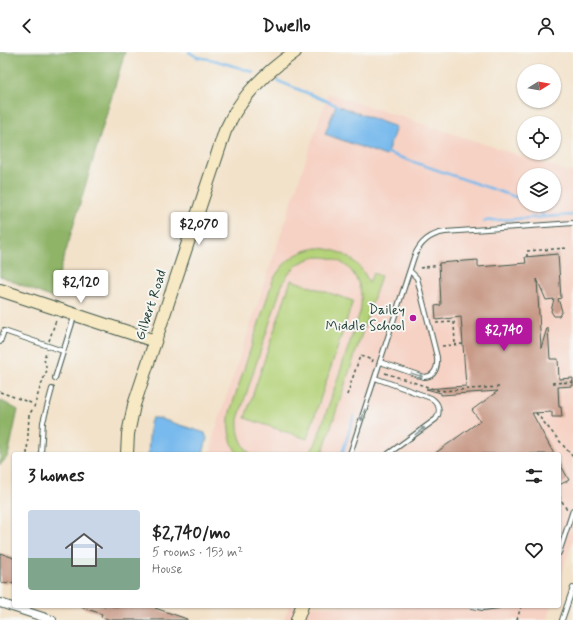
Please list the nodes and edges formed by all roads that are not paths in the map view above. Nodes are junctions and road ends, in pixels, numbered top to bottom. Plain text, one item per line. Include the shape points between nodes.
1 (295, 52) edge
2 (573, 223) edge
3 (410, 271) junction
4 (0, 290) edge
5 (75, 314) junction
6 (155, 341) junction
7 (0, 342) edge
8 (63, 352) junction
9 (380, 362) junction
10 (55, 378) dead end
11 (375, 378) junction
12 (52, 389) dead end
13 (42, 452) edge
14 (127, 452) edge
15 (351, 452) edge
16 (391, 452) edge
17 (572, 513) edge
18 (561, 548) edge
19 (573, 588) edge
20 (0, 603) edge
21 (12, 607) edge
22 (15, 608) edge
23 (301, 608) edge
24 (52, 620) edge
25 (297, 620) edge
26 (562, 620) edge

1 - 6 street, Gilbert Road via 255,86 237,109 225,131
2 - 3 lane via 436,233 419,247
3 - 9 lane
9 -> 3 lane via 427,377 433,373 437,365 417,278
4 - 5 street
5 - 6 street
5 - 8 lane
6 - 14 street, Gilbert Road via 130,420
7 - 8 lane via 4,331
8 - 10 lane
9 - 11 lane
11 -> 15 lane
16 -> 11 lane via 436,418 439,407 431,398
12 - 13 lane via 43,422
17 - 18 lane
19 - 26 lane
20 - 21 street
22 - 24 street
23 - 25 street

